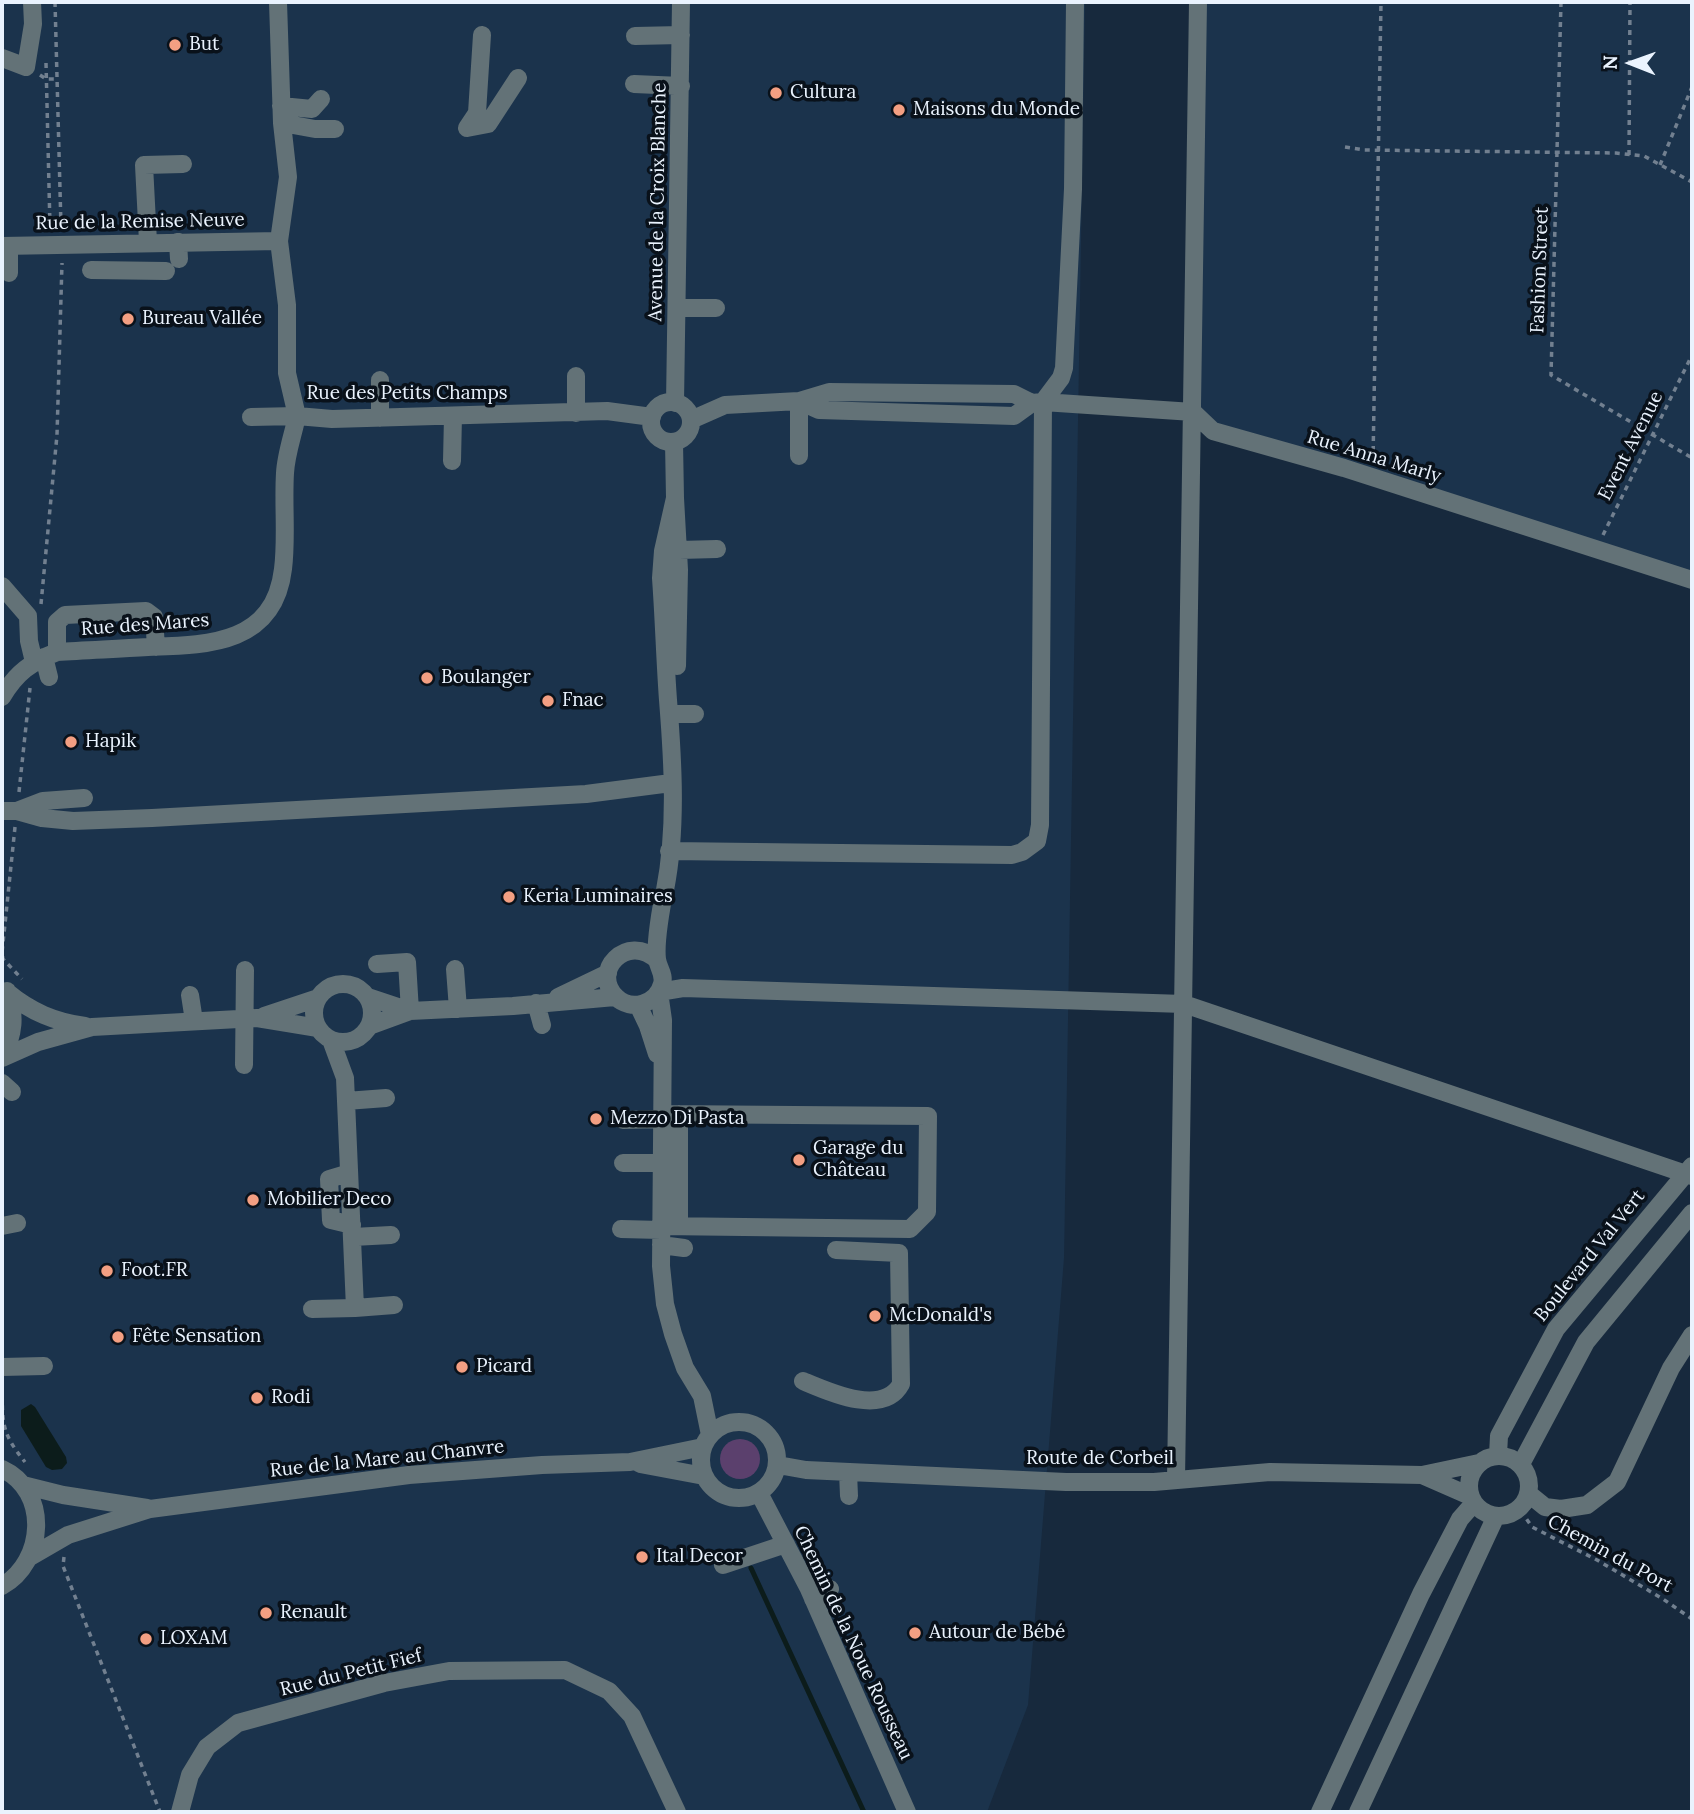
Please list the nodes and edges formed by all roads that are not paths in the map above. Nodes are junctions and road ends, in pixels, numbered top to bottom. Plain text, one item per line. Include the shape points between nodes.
1 (32, 2) edge
2 (278, 2) edge
3 (681, 2) edge
4 (1075, 2) edge
5 (1198, 2) edge
6 (482, 35) dead end
7 (681, 35) junction
8 (635, 36) dead end
9 (2, 58) edge
10 (518, 78) dead end
11 (634, 84) dead end
12 (681, 86) junction
13 (321, 99) dead end
14 (281, 115) junction
15 (335, 129) dead end
16 (183, 164) dead end
17 (279, 241) junction
18 (90, 244) junction
19 (5, 246) edge
20 (167, 256) junction
21 (9, 273) dead end
22 (677, 308) junction
23 (716, 308) dead end
24 (576, 376) dead end
25 (380, 380) dead end
26 (799, 401) junction
27 (1038, 402) junction
28 (675, 403) junction
29 (576, 412) junction
30 (1193, 412) junction
31 (297, 416) junction
32 (453, 416) junction
33 (251, 417) dead end
34 (652, 417) junction
35 (380, 418) junction
36 (691, 420) junction
37 (674, 442) junction
38 (799, 456) dead end
39 (452, 461) dead end
40 (717, 549) dead end
41 (664, 551) junction
42 (1692, 580) edge
43 (2, 586) edge
44 (166, 642) junction
45 (45, 657) junction
46 (49, 677) dead end
47 (3, 693) edge
48 (676, 714) junction
49 (695, 714) dead end
50 (672, 737) junction
51 (671, 783) junction
52 (84, 798) dead end
53 (9, 811) edge
54 (669, 851) junction
55 (662, 906) junction
56 (638, 950) junction
57 (657, 960) junction
58 (377, 964) dead end
59 (455, 968) dead end
60 (246, 970) dead end
61 (608, 973) junction
62 (5, 988) edge
63 (659, 992) junction
64 (190, 995) dead end
65 (368, 997) junction
66 (615, 997) junction
67 (318, 998) junction
68 (542, 1002) junction
69 (1184, 1004) junction
70 (638, 1005) junction
71 (458, 1009) junction
72 (410, 1011) junction
73 (251, 1019) junction
74 (194, 1021) junction
75 (369, 1026) junction
76 (542, 1026) dead end
77 (92, 1027) junction
78 (324, 1034) junction
79 (357, 1039) junction
80 (2, 1058) edge
81 (244, 1065) dead end
82 (663, 1076) junction
83 (345, 1078) junction
84 (386, 1098) dead end
85 (346, 1101) junction
86 (668, 1116) junction
87 (623, 1120) dead end
88 (622, 1163) dead end
89 (663, 1163) junction
90 (1690, 1172) edge
91 (1692, 1213) edge
92 (621, 1229) dead end
93 (352, 1231) junction
94 (666, 1231) junction
95 (391, 1235) dead end
96 (684, 1248) dead end
97 (836, 1250) dead end
98 (394, 1305) dead end
99 (355, 1308) junction
100 (312, 1309) dead end
101 (1692, 1335) edge
102 (44, 1366) dead end
103 (2, 1367) edge
104 (803, 1381) dead end
105 (702, 1396) junction
106 (736, 1421) junction
107 (706, 1441) junction
108 (2, 1455) edge
109 (1498, 1455) junction
110 (630, 1462) junction
111 (1479, 1463) junction
112 (1521, 1464) junction
113 (778, 1465) junction
114 (848, 1472) junction
115 (1422, 1475) junction
116 (13, 1476) edge
117 (704, 1476) junction
118 (1176, 1480) junction
119 (759, 1493) junction
120 (849, 1496) dead end
121 (1472, 1500) junction
122 (1524, 1501) junction
123 (150, 1508) junction
124 (1496, 1516) junction
125 (779, 1546) junction
126 (30, 1557) junction
127 (723, 1565) dead end
128 (3, 1586) edge
129 (830, 1589) dead end
130 (813, 1599) junction
131 (180, 1812) edge
132 (677, 1812) edge
133 (907, 1812) edge
134 (1320, 1812) edge
135 (1358, 1812) edge

1 - 9 street via 26,67
2 - 14 street, Rue des Petits Champs
3 - 7 street, Avenue de la Croix Blanche
4 - 27 street via 1073,189 1064,368 1061,378
5 - 30 street
6 - 10 street via 477,113 467,128 488,124
7 - 8 street
7 - 12 street, Avenue de la Croix Blanche
11 - 12 street
12 - 22 street, Avenue de la Croix Blanche
13 - 14 street via 312,109
14 - 15 street via 315,129
14 - 17 street, Rue des Petits Champs via 288,177
16 - 20 street via 144,165
17 - 20 street, Rue de la Remise Neuve
17 - 31 street, Rue des Petits Champs via 287,305 287,373
18 - 19 street, Rue de la Remise Neuve
18 - 20 street, Rue de la Remise Neuve
18 - 20 street via 91,277
19 - 21 street
22 - 23 street
22 - 28 street, Avenue de la Croix Blanche
24 - 29 street
25 - 35 street
26 - 27 street via 819,410 1014,416
26 - 36 street via 725,405
26 - 38 street
27 - 30 street
27 - 54 street via 1037,841 1012,855
28 - 34 street via 663,404
28 - 36 street via 686,409
29 - 32 street, Rue des Petits Champs
29 - 34 street, Rue des Petits Champs
30 - 42 street, Rue Anna Marly via 1213,431
30 - 69 street
31 - 33 street
31 - 35 street, Rue des Petits Champs
31 - 44 street, Rue des Mares via 285,471 284,568 273,602 251,628 204,649
32 - 35 street, Rue des Petits Champs
32 - 39 street
34 - 37 street via 657,436
36 - 37 street via 689,432
37 - 41 street via 675,498
40 - 41 street
41 - 48 street
41 - 50 street via 661,578
43 - 45 street via 28,615 29,641
44 - 45 street, Rue des Mares
44 - 45 street via 146,611 65,615 57,622
45 - 46 street
45 - 47 street via 19,673
48 - 49 street
48 - 50 street
50 - 51 street
51 - 53 street via 586,794 152,818 73,821
51 - 54 street
52 - 53 street
54 - 55 street
55 - 56 street
55 - 57 street
56 - 57 street
56 - 61 street via 615,958
57 - 63 street via 663,976
58 - 72 street via 407,962
59 - 71 street
60 - 73 street
61 - 66 street
61 - 68 street
62 - 77 street via 41,1016
62 - 80 street via 13,1009 13,1026
63 - 69 street via 682,988
63 - 70 street
63 - 82 street
64 - 74 street
65 - 67 street via 348,984 337,984
65 - 72 street
65 - 75 street
66 - 68 street
66 - 70 street
67 - 73 street
67 - 78 street via 314,1019
68 - 71 street
68 - 76 street
69 - 90 street
69 - 118 street
70 - 82 street
71 - 72 street
72 - 75 street
73 - 74 street
73 - 78 street
73 - 81 street
74 - 77 street
75 - 79 street
77 - 80 street
78 - 79 street via 344,1043
78 - 83 street
79 - 83 street
82 - 86 street
83 - 85 street
84 - 85 street
85 - 93 street
86 - 87 street
86 - 89 street
86 - 94 street
86 - 94 street via 928,1116 927,1212 910,1229
88 - 89 street
89 - 94 street
90 - 109 street, Boulevard Val Vert via 1556,1329 1499,1436
91 - 112 street via 1586,1342
92 - 94 street
93 - 95 street
93 - 99 street
94 - 96 street
94 - 105 street via 661,1266 665,1304 685,1368
97 - 104 street via 899,1253 901,1384 889,1392 830,1392
98 - 99 street
99 - 100 street
101 - 122 street via 1671,1368 1617,1482 1587,1505 1561,1509
102 - 103 street
105 - 106 street
105 - 107 street
106 - 107 street via 722,1425
106 - 113 street via 750,1422 767,1434
107 - 110 street, Rue de la Mare au Chanvre
107 - 117 street via 701,1462
108 - 116 street
109 - 111 street
109 - 112 street
110 - 117 street, Rue de la Mare au Chanvre
110 - 123 street, Rue de la Mare au Chanvre via 409,1475
111 - 115 street, Route de Corbeil
111 - 121 street via 1469,1479
112 - 122 street via 1530,1483
113 - 114 street, Route de Corbeil
113 - 119 street
114 - 118 street, Route de Corbeil via 1066,1482
114 - 120 street
115 - 118 street, Route de Corbeil via 1270,1472
115 - 121 street, Route de Corbeil
116 - 123 street, Rue de la Mare au Chanvre via 63,1495
116 - 126 street via 34,1505 37,1528
117 - 119 street via 711,1486 734,1498
119 - 125 street, Chemin de la Noue Rousseau
121 - 124 street
121 - 134 street via 1421,1594
122 - 124 street via 1504,1516
123 - 126 street, Rue de la Mare au Chanvre via 68,1535
124 - 135 street
125 - 127 street
125 - 130 street, Chemin de la Noue Rousseau
126 - 128 street
129 - 130 street
130 - 133 street, Chemin de la Noue Rousseau
131 - 132 street, Rue du Petit Fief via 190,1775 207,1747 239,1723 384,1683 449,1671 565,1670 609,1691 632,1716

